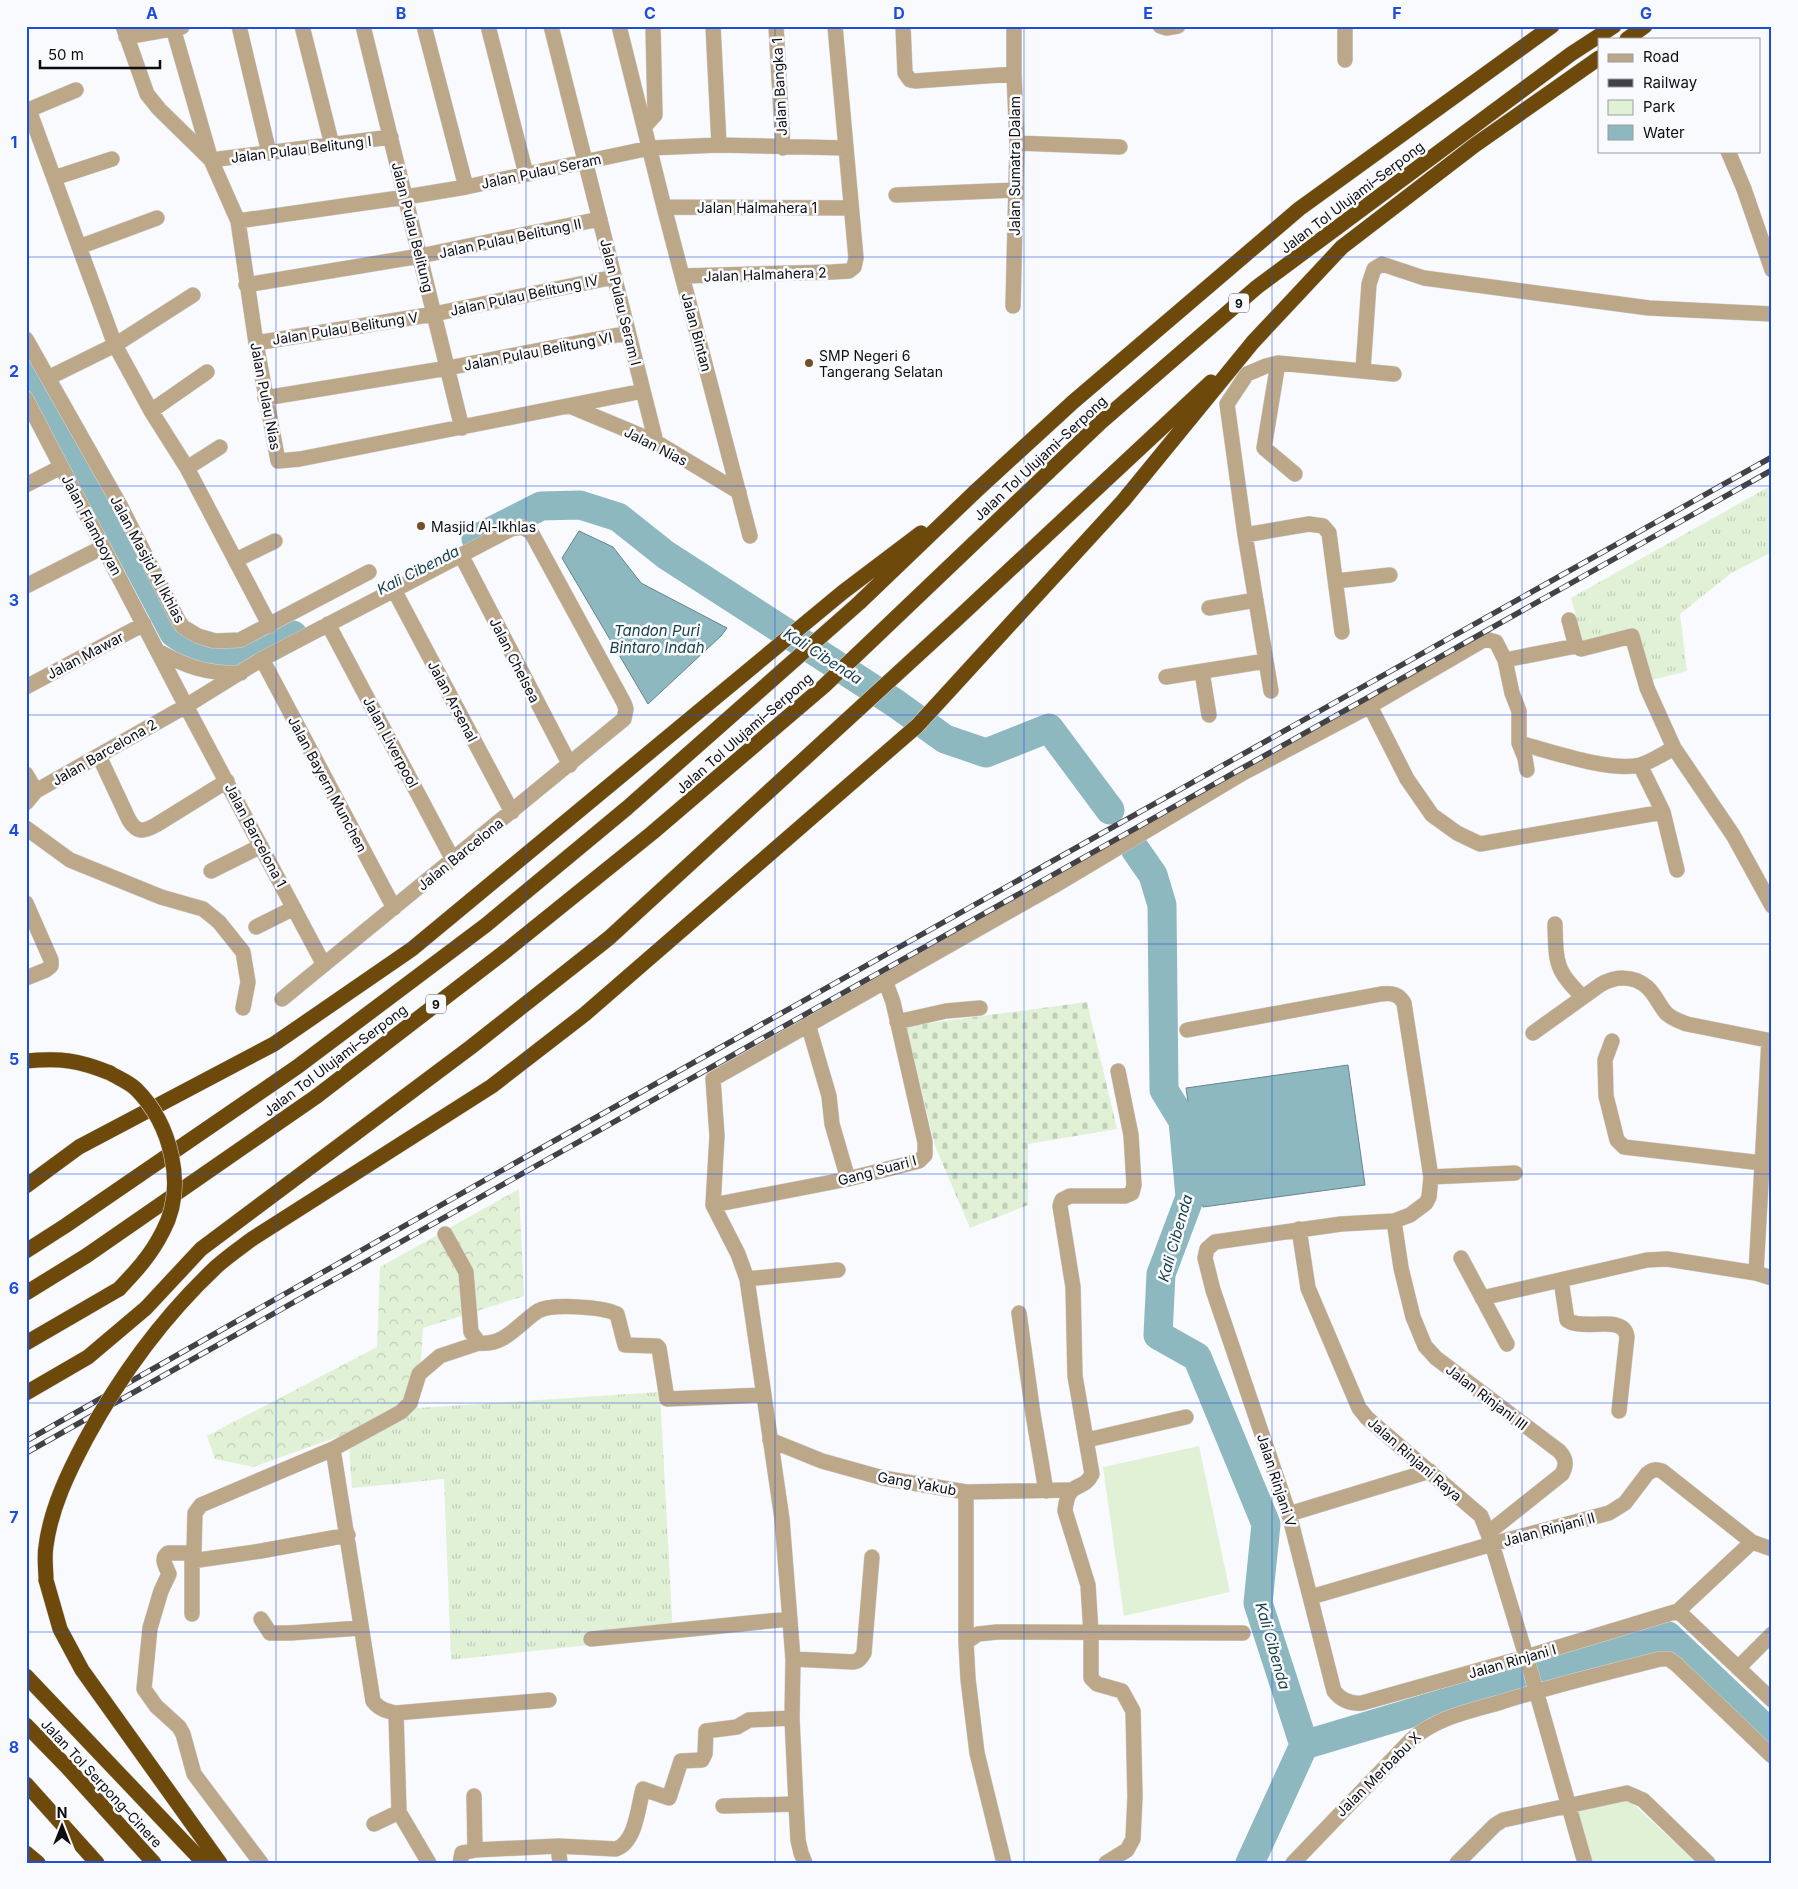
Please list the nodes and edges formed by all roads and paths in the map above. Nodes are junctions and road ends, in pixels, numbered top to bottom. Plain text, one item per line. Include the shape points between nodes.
1 (238, 26) edge
2 (302, 26) edge
3 (363, 26) edge
4 (424, 26) edge
5 (488, 26) edge
6 (551, 26) edge
7 (619, 26) edge
8 (653, 26) edge
9 (713, 26) edge
10 (776, 26) edge
11 (836, 26) edge
12 (903, 26) edge
13 (1014, 26) edge
14 (1160, 26) edge
15 (1178, 26) edge
16 (1345, 26) edge
17 (1552, 26) edge
18 (1614, 26) edge
19 (1645, 26) edge
20 (178, 27) edge
21 (124, 32) edge
22 (1628, 38) edge
23 (1598, 59) edge
24 (1345, 60) dead end
25 (1014, 74) junction
26 (76, 90) dead end
27 (28, 110) edge
28 (644, 127) junction
29 (391, 137) junction
30 (1017, 143) junction
31 (332, 145) junction
32 (719, 145) junction
33 (1120, 147) dead end
34 (650, 148) junction
35 (783, 148) junction
36 (846, 148) junction
37 (1728, 152) edge
38 (269, 153) junction
39 (112, 159) dead end
40 (211, 160) junction
41 (586, 161) junction
42 (526, 174) junction
43 (54, 178) junction
44 (466, 187) junction
45 (1016, 190) junction
46 (896, 195) dead end
47 (406, 197) junction
48 (664, 206) junction
49 (850, 208) junction
50 (157, 218) dead end
51 (600, 219) junction
52 (238, 221) junction
53 (79, 247) junction
54 (420, 256) junction
55 (1772, 270) edge
56 (682, 276) junction
57 (614, 277) junction
58 (246, 285) junction
59 (193, 295) dead end
60 (1013, 306) dead end
61 (434, 314) junction
62 (1772, 314) edge
63 (628, 333) junction
64 (26, 339) edge
65 (256, 342) junction
66 (1253, 342) junction
67 (115, 345) junction
68 (1278, 363) junction
69 (448, 368) junction
70 (1363, 370) junction
71 (207, 372) dead end
72 (1394, 374) dead end
73 (48, 378) junction
74 (643, 392) junction
75 (266, 398) junction
76 (26, 399) edge
77 (570, 406) junction
78 (151, 411) junction
79 (462, 428) junction
80 (656, 442) junction
81 (220, 447) dead end
82 (61, 467) junction
83 (187, 468) junction
84 (1295, 474) dead end
85 (26, 485) edge
86 (977, 490) junction
87 (739, 492) junction
88 (1245, 535) junction
89 (750, 536) dead end
90 (275, 541) dead end
91 (104, 547) junction
92 (461, 555) junction
93 (236, 560) junction
94 (369, 572) dead end
95 (1390, 575) dead end
96 (1336, 581) junction
97 (26, 586) edge
98 (394, 590) junction
99 (1256, 600) junction
100 (1209, 608) dead end
101 (1569, 620) dead end
102 (144, 624) junction
103 (328, 624) junction
104 (270, 626) junction
105 (1342, 632) dead end
106 (1576, 646) junction
107 (158, 651) junction
108 (262, 659) junction
109 (1505, 660) junction
110 (1266, 661) junction
111 (1202, 672) junction
112 (241, 673) junction
113 (1166, 677) dead end
114 (26, 687) edge
115 (1271, 691) dead end
116 (186, 706) junction
117 (1370, 706) junction
118 (1209, 716) dead end
119 (1519, 743) junction
120 (1674, 748) junction
121 (99, 756) junction
122 (570, 765) junction
123 (1640, 765) junction
124 (1527, 770) dead end
125 (26, 774) edge
126 (227, 781) junction
127 (31, 797) edge
128 (512, 812) junction
129 (1663, 812) junction
130 (26, 828) edge
131 (262, 846) junction
132 (453, 860) junction
133 (1677, 870) dead end
134 (212, 871) dead end
135 (26, 903) edge
136 (1772, 906) edge
137 (294, 908) junction
138 (394, 908) junction
139 (1555, 924) dead end
140 (256, 927) dead end
141 (324, 965) junction
142 (26, 978) edge
143 (886, 983) junction
144 (1583, 997) junction
145 (282, 998) dead end
146 (243, 1008) dead end
147 (980, 1008) dead end
148 (897, 1022) junction
149 (808, 1024) junction
150 (1187, 1030) dead end
151 (1533, 1033) dead end
152 (1612, 1041) dead end
153 (1771, 1041) edge
154 (26, 1061) edge
155 (1118, 1071) dead end
156 (1768, 1131) edge
157 (1762, 1163) junction
158 (1515, 1173) dead end
159 (1431, 1177) junction
160 (848, 1179) junction
161 (28, 1185) edge
162 (713, 1205) junction
163 (1394, 1221) junction
164 (1299, 1229) junction
165 (445, 1234) dead end
166 (26, 1250) edge
167 (1460, 1258) dead end
168 (838, 1270) dead end
169 (1756, 1273) junction
170 (1772, 1278) edge
171 (747, 1279) junction
172 (1561, 1280) junction
173 (26, 1293) edge
174 (1482, 1298) junction
175 (1019, 1313) dead end
176 (26, 1343) edge
177 (486, 1343) junction
178 (1506, 1344) dead end
179 (26, 1393) edge
180 (763, 1395) junction
181 (1618, 1412) dead end
182 (1186, 1417) dead end
183 (770, 1440) junction
184 (1087, 1440) junction
185 (334, 1448) junction
186 (1430, 1471) junction
187 (1070, 1490) junction
188 (1046, 1491) junction
189 (966, 1492) junction
190 (1289, 1514) junction
191 (348, 1535) junction
192 (1490, 1538) junction
193 (1752, 1542) junction
194 (1772, 1549) edge
195 (192, 1557) junction
196 (872, 1557) dead end
197 (1311, 1598) junction
198 (1678, 1611) junction
199 (192, 1614) dead end
200 (261, 1619) dead end
201 (790, 1619) junction
202 (360, 1628) junction
203 (1091, 1633) junction
204 (1243, 1633) dead end
205 (1772, 1634) edge
206 (591, 1639) dead end
207 (966, 1642) junction
208 (793, 1659) junction
209 (1528, 1662) junction
210 (1738, 1668) junction
211 (26, 1676) edge
212 (1535, 1688) junction
213 (549, 1700) dead end
214 (1772, 1700) edge
215 (1346, 1701) joint
216 (396, 1713) junction
217 (792, 1718) junction
218 (26, 1725) edge
219 (1772, 1756) edge
220 (26, 1784) edge
221 (474, 1796) dead end
222 (796, 1804) junction
223 (1568, 1805) junction
224 (722, 1806) dead end
225 (399, 1812) junction
226 (374, 1824) dead end
227 (558, 1846) junction
228 (475, 1850) junction
229 (26, 1852) edge
230 (38, 1863) edge
231 (96, 1863) edge
232 (154, 1863) edge
233 (204, 1863) edge
234 (220, 1863) edge
235 (261, 1863) edge
236 (429, 1863) edge
237 (460, 1863) edge
238 (560, 1863) edge
239 (805, 1863) edge
240 (1004, 1863) edge
241 (1106, 1863) edge
242 (1293, 1863) edge
243 (1457, 1863) edge
244 (1585, 1863) edge
245 (1708, 1863) edge

1 - 38 street
2 - 31 street
3 - 29 street, Jalan Pulau Belitung
4 - 44 street
5 - 42 street
6 - 41 street, Jalan Pulau Seram I
7 - 28 street, Jalan Bintan
8 - 28 street via 654,115
9 - 32 street
10 - 35 street, Jalan Bangka 1
11 - 36 street
12 - 25 street via 905,74 910,80
13 - 25 street, Jalan Sumatra Dalam
14 - 15 street
16 - 24 street
17 - 86 highway, Jalan Tol Ulujami–Serpong / 9 via 1299,209 1073,402
18 - 173 highway, Jalan Tol Ulujami–Serpong / 9 via 1571,54 1257,288 1101,422 824,686 652,833 514,944 317,1096 86,1256
19 - 22 highway
20 - 21 street
20 - 40 street
21 - 40 street, Jalan Pulau Nias via 151,100
23 - 66 highway via 1475,145 1342,247
25 - 30 street, Jalan Sumatra Dalam
26 - 27 street
27 - 43 street
28 - 34 street, Jalan Bintan
29 - 31 street, Jalan Pulau Belitung I
29 - 47 street, Jalan Pulau Belitung
30 - 33 street
30 - 45 street, Jalan Sumatra Dalam
31 - 38 street, Jalan Pulau Belitung I
32 - 34 street, Jalan Pulau Seram
32 - 35 street, Jalan Pulau Seram
34 - 41 street, Jalan Pulau Seram
34 - 48 street, Jalan Bintan
35 - 36 street, Jalan Pulau Seram
36 - 49 street
37 - 55 street
38 - 40 street, Jalan Pulau Belitung I
39 - 43 street
40 - 52 street, Jalan Pulau Nias
41 - 42 street, Jalan Pulau Seram
41 - 51 street, Jalan Pulau Seram I
42 - 44 street, Jalan Pulau Seram
43 - 53 street
44 - 47 street, Jalan Pulau Seram
45 - 46 street
45 - 60 street, Jalan Sumatra Dalam
47 - 52 street, Jalan Pulau Seram
47 - 54 street, Jalan Pulau Belitung
48 - 49 street, Jalan Halmahera 1
48 - 56 street, Jalan Bintan
49 - 56 street, Jalan Halmahera 2 via 856,262 848,271
50 - 53 street
51 - 54 street, Jalan Pulau Belitung II
51 - 57 street, Jalan Pulau Seram I
52 - 58 street, Jalan Pulau Nias
53 - 67 street
54 - 58 street, Jalan Pulau Belitung II
54 - 61 street, Jalan Pulau Belitung
56 - 87 street, Jalan Bintan
57 - 61 street, Jalan Pulau Belitung IV
57 - 63 street, Jalan Pulau Seram I
58 - 65 street, Jalan Pulau Nias
59 - 67 street
61 - 65 street, Jalan Pulau Belitung V
61 - 69 street, Jalan Pulau Belitung
62 - 70 street via 1639,307 1424,278 1382,264 1374,269 1369,284
63 - 69 street, Jalan Pulau Belitung VI
63 - 74 street, Jalan Pulau Seram I
64 - 73 street, Jalan Masjid Al Ikhlas
65 - 75 street, Jalan Pulau Nias
66 - 179 highway via 609,938 471,1048 201,1248 146,1308 88,1357
66 - 234 highway, bridge via 1123,501 917,726 585,1014 492,1086 252,1239 218,1266 180,1303 106,1403 68,1473 52,1516 46,1547 46,1580 60,1629 82,1670
67 - 73 street
67 - 78 street
68 - 70 street
68 - 84 street via 1264,448
68 - 88 street via 1247,374 1227,404
69 - 75 street, Jalan Pulau Belitung VI
69 - 79 street, Jalan Pulau Belitung
70 - 72 street
71 - 78 street
73 - 104 street, Jalan Masjid Al Ikhlas via 121,507 183,627 198,636 226,642 240,640
74 - 77 street, Jalan Pulau Nias
74 - 80 street, Jalan Pulau Seram I
75 - 79 street, Jalan Pulau Nias via 278,461
76 - 82 street, Jalan Flamboyan
77 - 79 street, Jalan Pulau Nias
77 - 80 street, Jalan Nias
78 - 83 street
80 - 87 street, Jalan Nias
81 - 83 street
82 - 85 street
82 - 91 street, Jalan Flamboyan
83 - 93 street
86 - 161 highway via 843,592 412,949 274,1044 79,1147
86 - 166 highway, Jalan Tol Ulujami–Serpong / 9 via 859,603 627,808 486,925 297,1066
87 - 89 street, Jalan Bintan
88 - 96 street via 1309,524 1323,526 1330,534
88 - 99 street
90 - 93 street
91 - 97 street
91 - 102 street, Jalan Flamboyan
92 - 98 street
92 - 122 street, Jalan Chelsea
92 - 122 street, Jalan Barcelona via 511,529 522,527 531,532 624,703 624,719
93 - 104 street
94 - 104 street, Jalan Masjid Al Ikhlas
95 - 96 street
96 - 105 street
98 - 103 street
98 - 128 street, Jalan Arsenal
99 - 100 street
99 - 110 street
101 - 106 street
102 - 107 street, Jalan Flamboyan
102 - 114 street, Jalan Mawar
103 - 108 street
103 - 132 street, Jalan Liverpool
106 - 109 street
106 - 120 street via 1582,649 1632,636 1647,688
107 - 112 street via 196,670
107 - 116 street, Jalan Flamboyan
108 - 112 street
108 - 138 street, Jalan Bayern Munchen
109 - 117 street via 1496,642 1485,639
109 - 119 street via 1519,711
110 - 111 street
110 - 115 street
111 - 113 street
111 - 118 street
112 - 116 street
116 - 121 street, Jalan Barcelona 2
116 - 126 street, Jalan Barcelona 1
117 - 129 street via 1407,779 1432,816 1480,844
117 - 143 street via 1243,773
119 - 123 street via 1602,764
119 - 124 street
120 - 123 street
120 - 136 street via 1733,835
121 - 126 street via 129,820 140,830 156,825
121 - 127 street, Jalan Barcelona 2
122 - 128 street, Jalan Barcelona
123 - 129 street
125 - 127 street
126 - 131 street, Jalan Barcelona 1
128 - 132 street, Jalan Barcelona
129 - 133 street
130 - 146 street via 70,860 161,897 203,909 219,922 243,952 248,982
131 - 134 street
131 - 137 street, Jalan Barcelona 1
132 - 138 street, Jalan Barcelona
135 - 142 street via 51,960 46,970
137 - 140 street
137 - 141 street, Jalan Barcelona 1
138 - 141 street, Jalan Barcelona
139 - 144 street via 1559,969
141 - 145 street, Jalan Barcelona
143 - 148 street, Gang Suari I
143 - 149 street
144 - 151 street
144 - 153 street via 1609,980 1632,979 1648,987 1674,1019
147 - 148 street via 946,1011
148 - 160 street, Gang Suari I via 925,1142 925,1155 919,1161
149 - 160 street via 830,1096 832,1124
149 - 162 street via 713,1079 717,1136
150 - 159 street via 1393,993 1404,1003
152 - 157 street via 1605,1060 1606,1096 1617,1140 1624,1147
153 - 156 street
154 - 176 highway, bridge via 54,1058 87,1064 135,1088 156,1113 167,1137 173,1165 174,1198 165,1230 147,1260 119,1289
155 - 184 street via 1131,1135 1132,1193 1125,1196 1070,1196 1062,1200 1060,1206 1073,1287 1075,1376
156 - 157 street
157 - 169 street
158 - 159 street
159 - 163 street via 1426,1203 1410,1215
160 - 162 street, Gang Suari I
162 - 171 street
163 - 164 street
163 - 192 street, Jalan Rinjani III via 1413,1317 1425,1346 1436,1358 1559,1451 1565,1461 1566,1468 1562,1474
164 - 186 street, Jalan Rinjani Raya via 1308,1288 1354,1400 1366,1418
164 - 190 street, Jalan Rinjani V via 1215,1242 1207,1249 1205,1258
165 - 177 street via 466,1272 471,1332
167 - 174 street
168 - 171 street
169 - 170 street
169 - 172 street via 1667,1259 1647,1260
171 - 180 street
172 - 174 street
172 - 181 street via 1567,1320 1576,1324 1618,1325 1626,1331
174 - 178 street
175 - 188 street
177 - 180 street via 501,1340 544,1309 602,1309 618,1314 625,1345 659,1348 667,1399
177 - 185 street via 440,1356 419,1374 410,1403 401,1412
180 - 183 street
182 - 184 street
183 - 189 street, Gang Yakub via 822,1462 883,1478
183 - 201 street via 782,1519
184 - 187 street via 1092,1474 1089,1480
185 - 191 street
185 - 195 street via 201,1505 195,1513 196,1542
186 - 190 street
186 - 192 street, Jalan Rinjani Raya via 1481,1516
187 - 188 street, Gang Yakub
187 - 203 street via 1064,1511 1088,1585
188 - 189 street, Gang Yakub
189 - 207 street
190 - 197 street, Jalan Rinjani V
191 - 195 street via 262,1551
191 - 202 street
192 - 193 street, Jalan Rinjani II via 1609,1513 1625,1503 1647,1474 1657,1469
192 - 197 street, Jalan Rinjani II
192 - 209 street, Jalan Rinjani Raya
193 - 194 street
193 - 198 street
195 - 199 street
195 - 235 street via 168,1553 163,1560 169,1574 150,1628 144,1689 156,1706 179,1727 194,1774
196 - 208 street via 862,1657 853,1662
197 - 215 street, Jalan Rinjani V via 1334,1691
198 - 209 street, Jalan Rinjani I
198 - 210 street
200 - 202 street via 270,1633
201 - 206 street
201 - 208 street
202 - 216 street via 373,1701 384,1711
203 - 204 street
203 - 207 street via 996,1632 978,1634
203 - 241 street via 1091,1678 1097,1684 1122,1691 1133,1712 1136,1797 1133,1839 1127,1850
205 - 210 street
207 - 240 street via 977,1753
208 - 217 street
209 - 212 street, Jalan Rinjani Raya
209 - 215 street, Jalan Rinjani I via 1362,1703
210 - 214 street
211 - 233 highway
212 - 219 street, Jalan Merbabu X via 1669,1659
212 - 223 street, Jalan Rinjani Raya
212 - 242 street, Jalan Merbabu X via 1424,1728
213 - 216 street
216 - 225 street
217 - 222 street
217 - 227 street via 749,1720 737,1727 706,1731 702,1760 681,1761 669,1798 643,1789 632,1834 622,1847
218 - 232 highway, Jalan Tol Serpong–Cinere
220 - 231 highway
221 - 228 street
222 - 224 street
222 - 239 street via 798,1840
223 - 243 street via 1499,1822
223 - 244 street, Jalan Rinjani Raya
223 - 245 street via 1620,1793 1633,1795 1643,1800
225 - 226 street
225 - 236 street
227 - 228 street
227 - 238 street
228 - 237 street via 462,1853
229 - 230 highway

